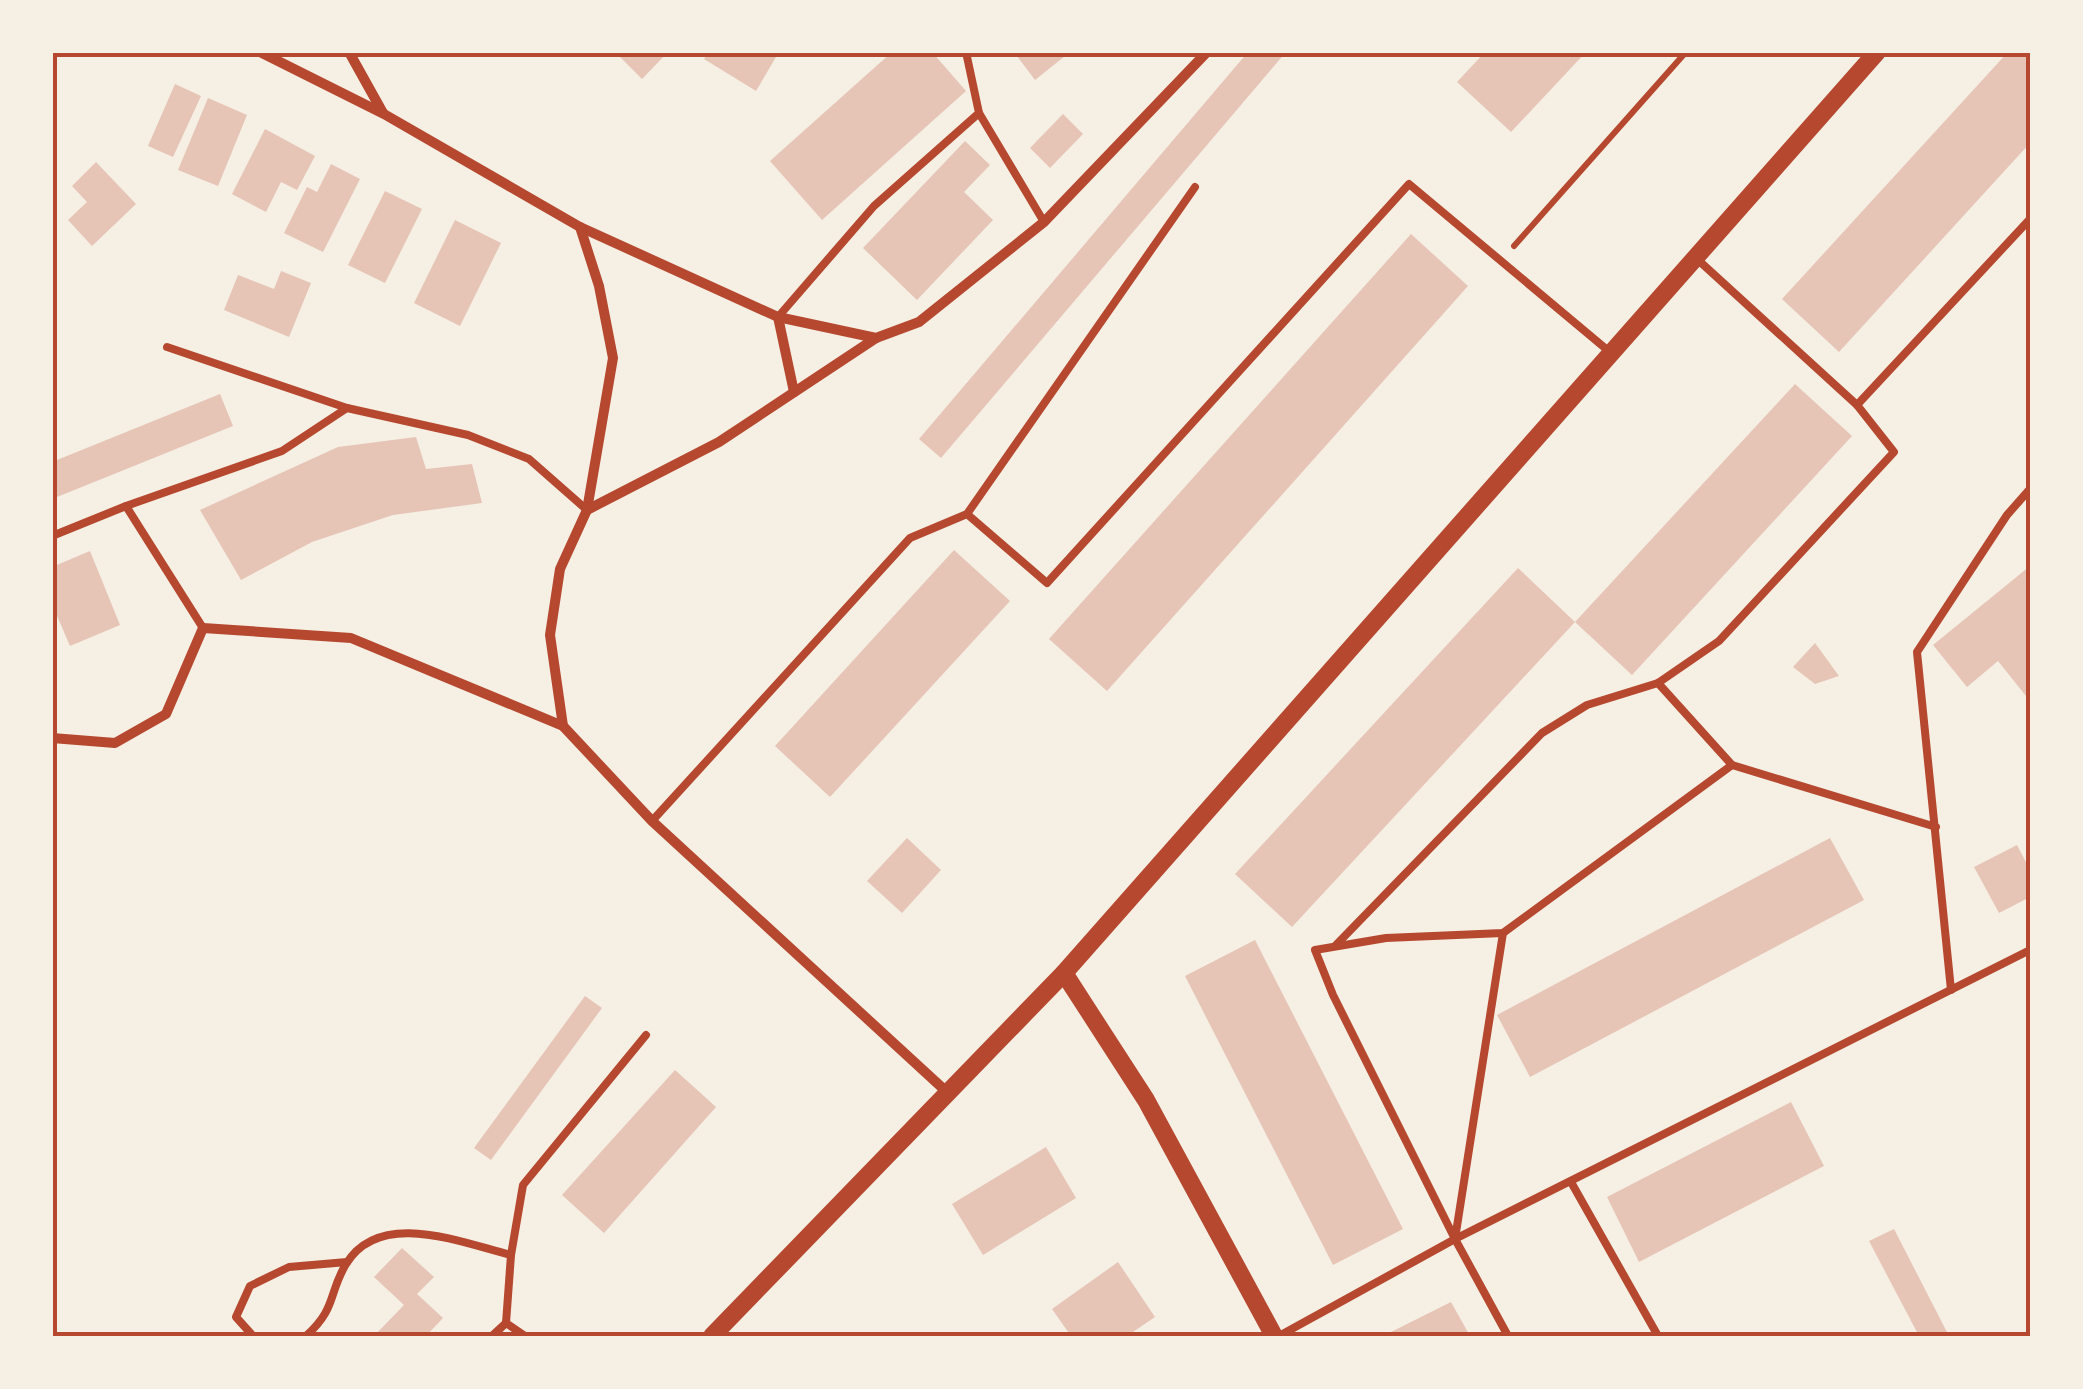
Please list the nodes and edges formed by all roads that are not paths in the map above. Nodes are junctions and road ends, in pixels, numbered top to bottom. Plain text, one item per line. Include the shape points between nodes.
1 (260, 52) edge
2 (349, 52) edge
3 (966, 52) edge
4 (1207, 52) edge
5 (1877, 52) edge
6 (979, 112) junction
7 (384, 114) junction
8 (1195, 187) dead end
9 (2030, 218) edge
10 (1044, 222) junction
11 (580, 227) junction
12 (1696, 259) junction
13 (778, 318) junction
14 (876, 338) junction
15 (167, 346) dead end
16 (1611, 352) junction
17 (794, 392) junction
18 (1857, 405) junction
19 (347, 408) junction
20 (2030, 489) edge
21 (126, 506) junction
22 (586, 510) junction
23 (966, 514) junction
24 (52, 536) edge
25 (204, 628) junction
26 (1658, 682) junction
27 (564, 726) junction
28 (52, 738) edge
29 (1732, 765) junction
30 (652, 821) junction
31 (1936, 828) junction
32 (1503, 933) junction
33 (1336, 946) junction
34 (2030, 950) edge
35 (1064, 972) junction
36 (1951, 990) junction
37 (646, 1035) dead end
38 (949, 1094) junction
39 (1572, 1182) junction
40 (1454, 1239) junction
41 (511, 1256) junction
42 (347, 1262) junction
43 (506, 1323) junction
44 (253, 1336) edge
45 (306, 1336) edge
46 (492, 1336) edge
47 (524, 1336) edge
48 (712, 1336) edge
49 (1277, 1336) edge
50 (1508, 1336) edge
51 (1658, 1336) edge

1 - 7 street
2 - 7 street
3 - 6 lane
4 - 10 street
5 - 12 street
6 - 10 lane
6 - 13 lane via 874,206
7 - 11 street
8 - 23 lane
9 - 18 lane
10 - 14 street via 918,322
11 - 13 street
11 - 22 street via 600,286 612,358
12 - 16 street
12 - 18 lane
13 - 14 street
13 - 17 street
14 - 17 street
15 - 19 lane
16 - 23 lane via 1409,184 1046,583
16 - 35 street
17 - 22 street via 719,442
18 - 26 lane via 1894,452 1719,641
19 - 21 lane via 282,451
19 - 22 lane via 468,435 529,459
20 - 31 lane via 1917,652
21 - 24 lane
21 - 25 lane
22 - 27 street via 560,569 550,636
23 - 30 lane via 910,538
25 - 27 street via 351,638
25 - 28 street via 166,714 116,743
26 - 29 lane
26 - 33 lane via 1587,705 1542,733
27 - 30 street
29 - 31 lane
29 - 32 lane
30 - 38 street
31 - 36 lane
32 - 33 lane
32 - 40 lane
33 - 40 lane via 1314,950
34 - 36 lane
35 - 38 street
35 - 49 street via 1146,1100
36 - 39 lane
37 - 41 lane via 523,1184
38 - 48 street
39 - 40 lane
39 - 51 lane
40 - 49 lane
40 - 50 lane
41 - 42 lane via 406,1232 370,1240
41 - 43 lane
42 - 44 lane via 289,1267 250,1286 236,1317
42 - 45 lane via 326,1319
43 - 46 lane
43 - 47 lane

